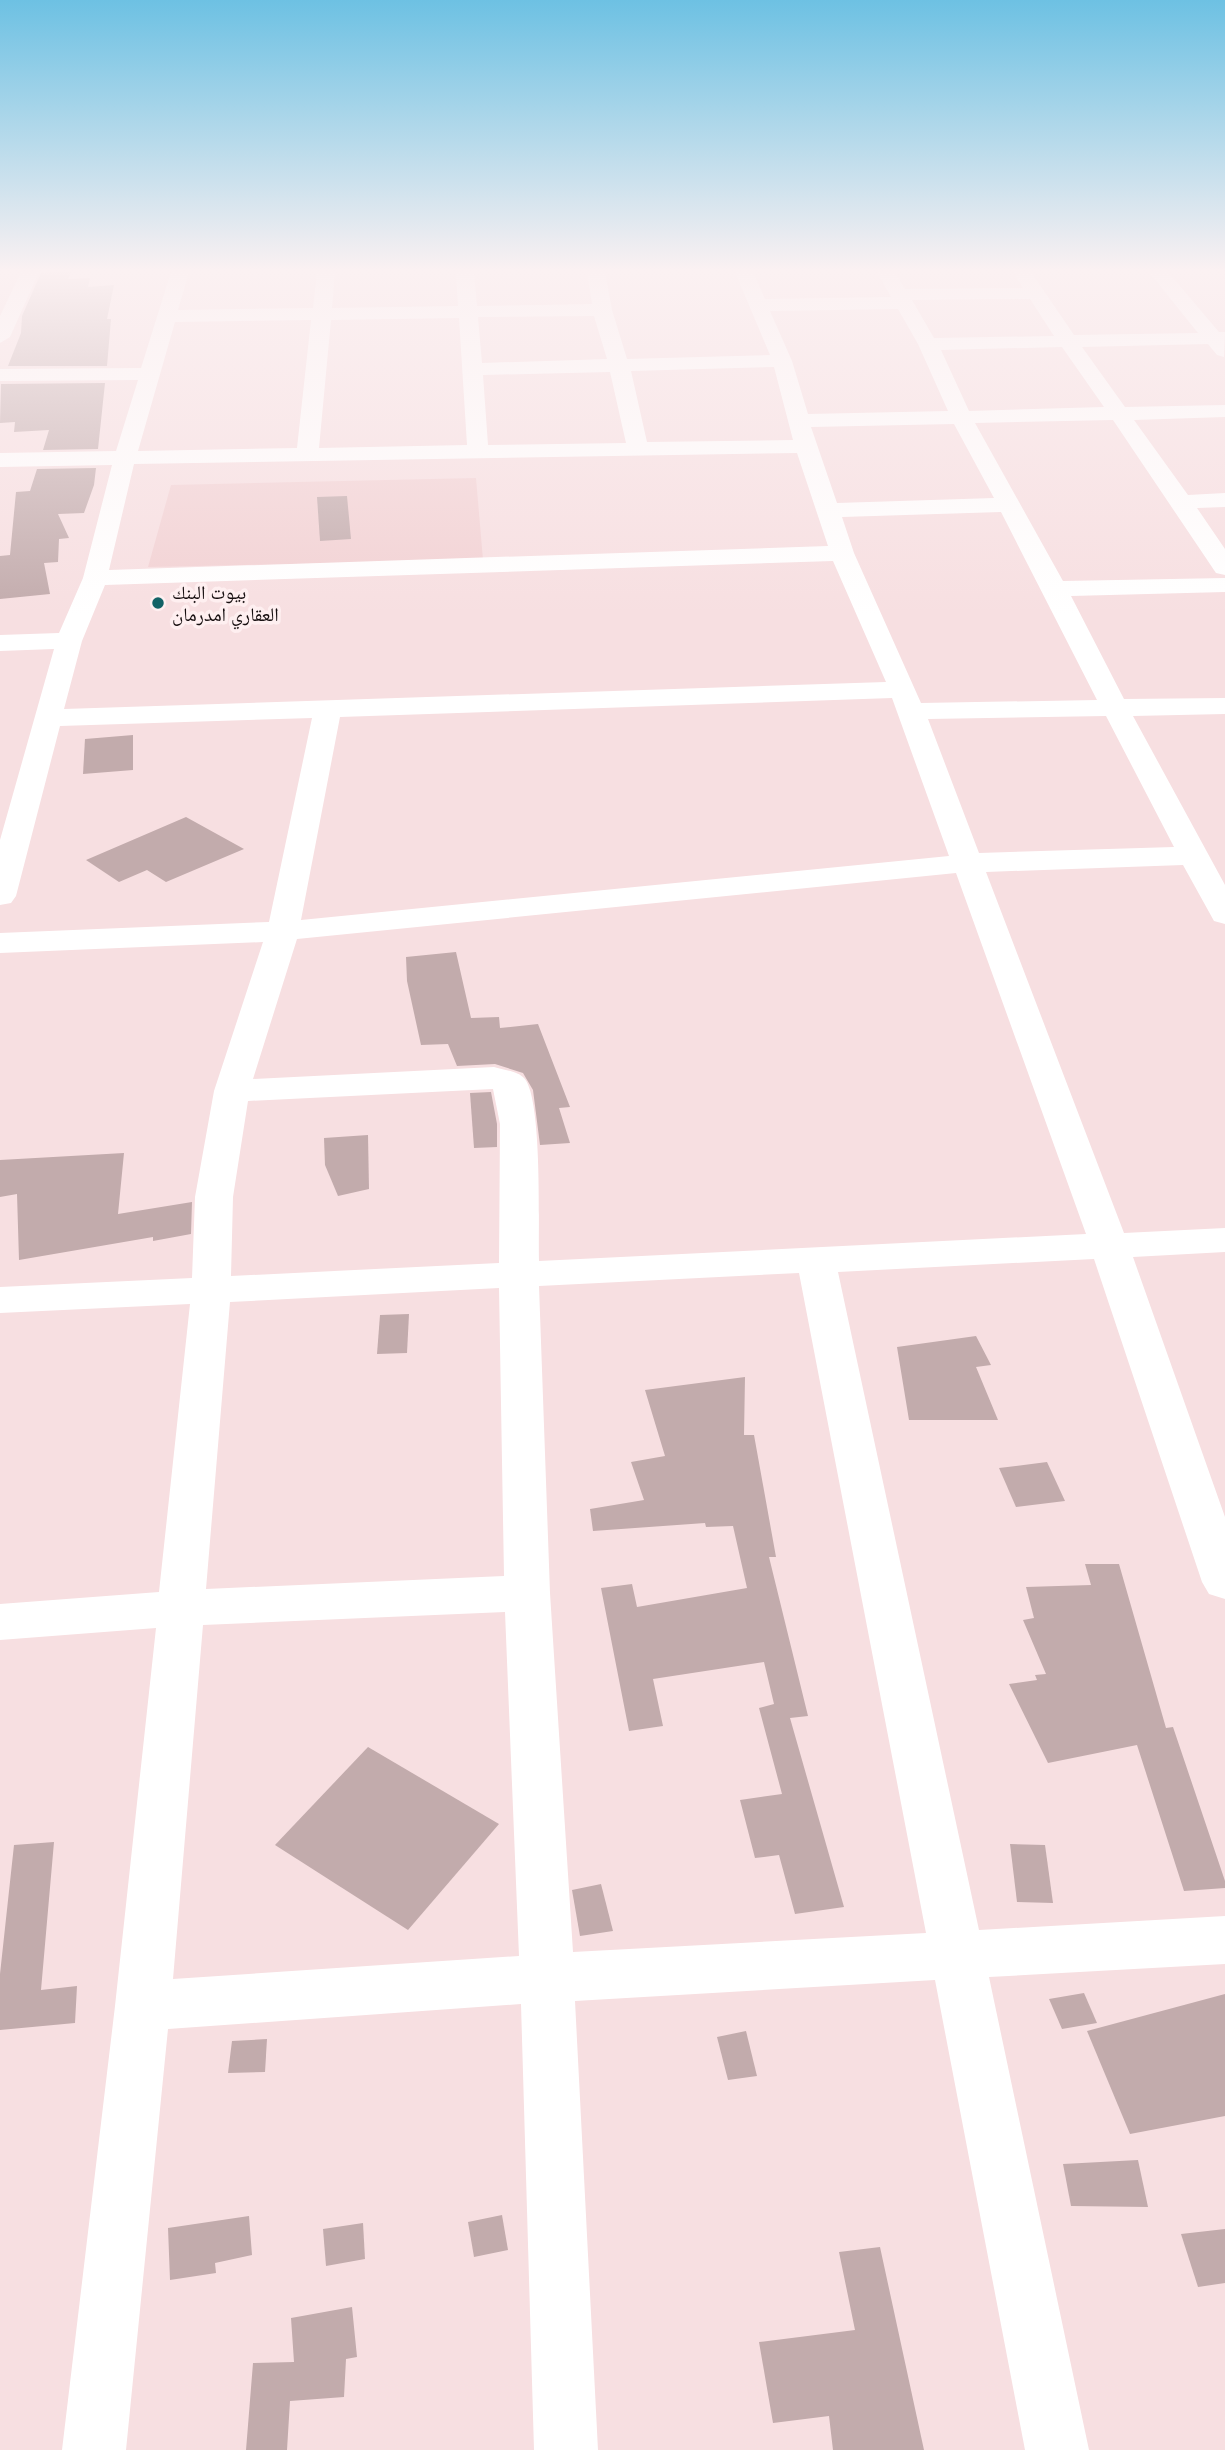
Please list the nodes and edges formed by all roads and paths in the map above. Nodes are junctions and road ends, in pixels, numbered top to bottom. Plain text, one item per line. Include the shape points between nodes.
1 (145, 386) edge
2 (315, 386) edge
3 (474, 386) edge
4 (624, 386) edge
5 (789, 386) edge
6 (947, 386) edge
7 (1099, 386) edge
8 (1225, 411) edge
9 (1118, 414) junction
10 (962, 419) junction
11 (803, 434) junction
12 (638, 449) junction
13 (478, 452) junction
14 (307, 455) junction
15 (124, 457) junction
16 (0, 460) edge
17 (1225, 500) edge
18 (1183, 502) junction
19 (1008, 505) junction
20 (828, 510) junction
21 (842, 553) junction
22 (1225, 568) edge
23 (94, 578) junction
24 (1225, 585) edge
25 (1055, 589) junction
26 (69, 641) junction
27 (0, 643) edge
28 (907, 700) junction
29 (1225, 706) edge
30 (1115, 708) junction
31 (327, 710) junction
32 (48, 718) junction
33 (1195, 855) junction
34 (967, 863) junction
35 (0, 896) edge
36 (1225, 914) edge
37 (283, 931) junction
38 (0, 943) edge
39 (232, 1091) junction
40 (1225, 1240) edge
41 (1109, 1245) junction
42 (816, 1258) junction
43 (519, 1273) junction
44 (211, 1290) junction
45 (0, 1300) edge
46 (1224, 1578) edge
47 (527, 1593) junction
48 (181, 1608) junction
49 (0, 1622) edge
50 (1225, 1940) edge
51 (957, 1954) junction
52 (547, 1978) junction
53 (143, 2006) junction
54 (94, 2450) edge
55 (566, 2450) edge
56 (1057, 2450) edge

1 - 15 street
2 - 14 street
3 - 13 street
4 - 12 street
5 - 11 street
6 - 10 street
7 - 9 street
8 - 9 street
9 - 10 street
9 - 18 street
10 - 11 street
10 - 19 street
11 - 12 street
11 - 20 street
12 - 13 street
13 - 14 street
14 - 15 street
15 - 16 street
15 - 23 street
17 - 18 street
18 - 22 street
19 - 20 street
19 - 25 street
20 - 21 street
21 - 23 street
21 - 28 street
23 - 26 street
24 - 25 street
25 - 30 street
26 - 27 street
26 - 32 street
28 - 30 street
28 - 31 street
28 - 34 street
29 - 30 street
30 - 33 street
31 - 32 street
31 - 37 street
32 - 35 street via 23,769
33 - 34 street
33 - 36 street
34 - 37 street
34 - 41 street
37 - 38 street
37 - 39 street
39 - 43 street via 494,1078 510,1083 518,1124
39 - 44 street via 214,1197
40 - 41 street
41 - 42 street
41 - 46 street
42 - 43 street
42 - 51 street
43 - 44 street
43 - 47 street
44 - 45 street
44 - 48 street
47 - 48 street
47 - 52 street
48 - 49 street
48 - 53 street
50 - 51 street
51 - 52 street
51 - 56 street
52 - 53 street
52 - 55 street
53 - 54 street

